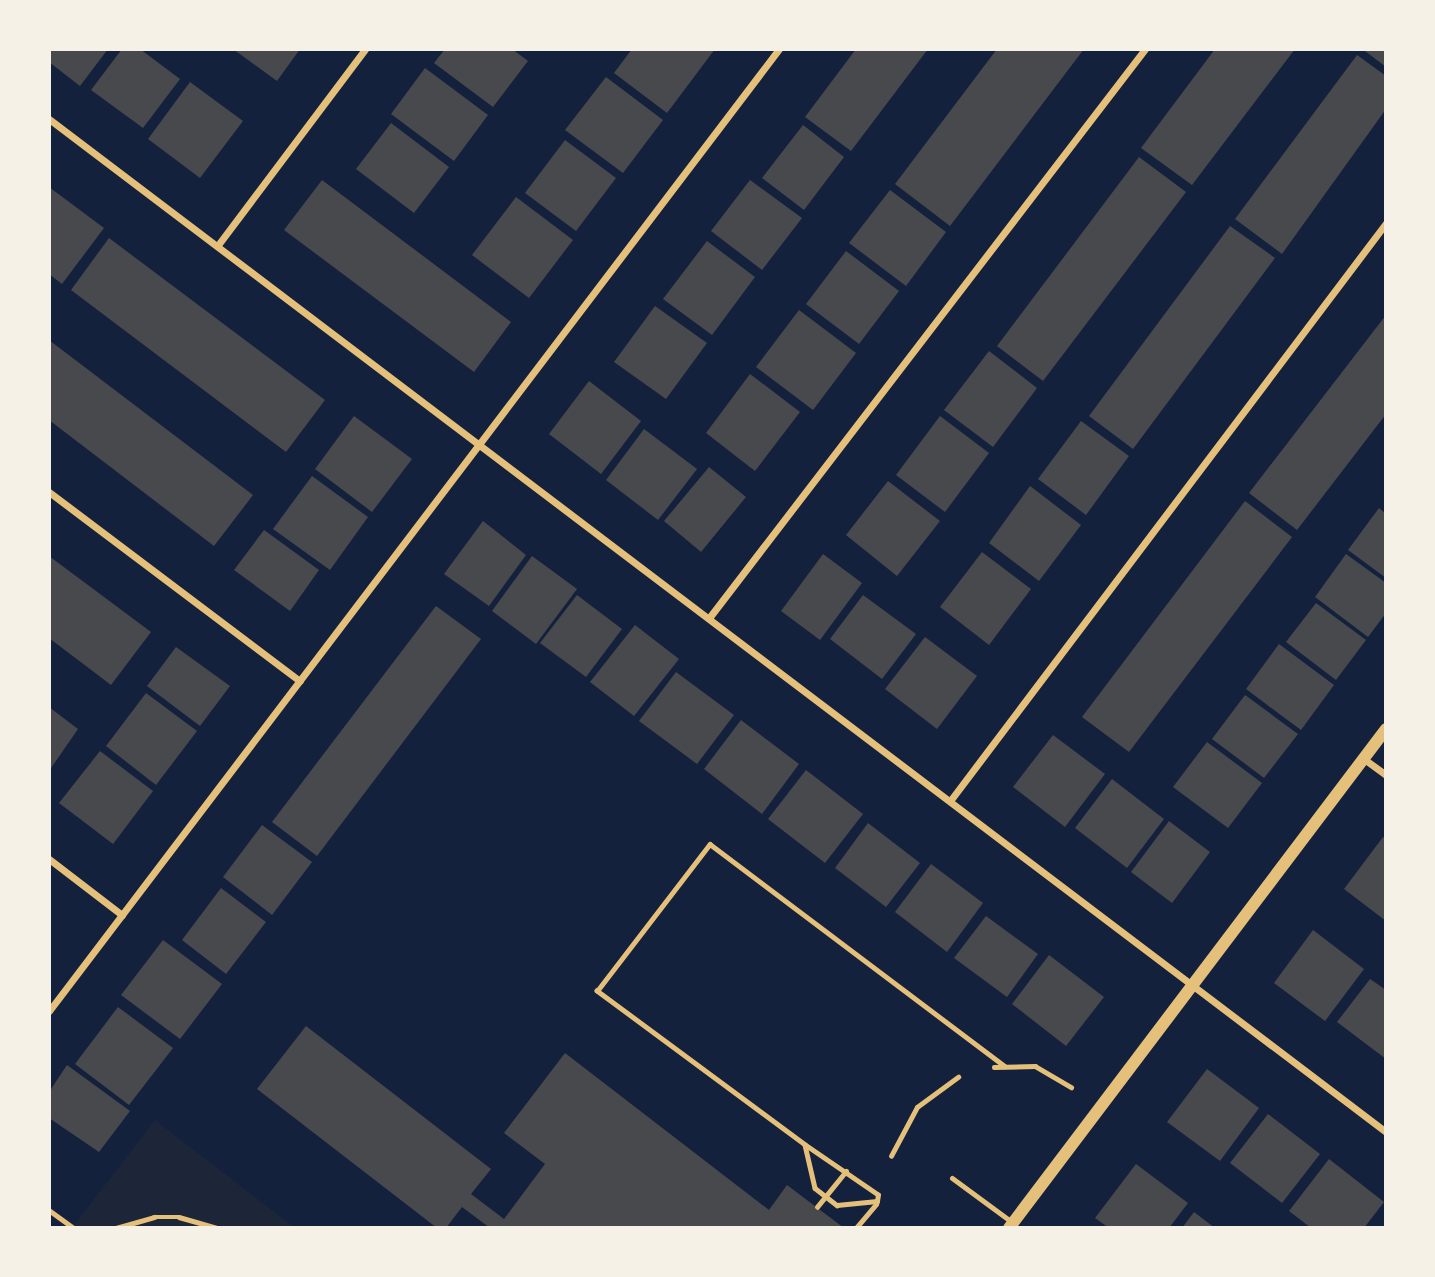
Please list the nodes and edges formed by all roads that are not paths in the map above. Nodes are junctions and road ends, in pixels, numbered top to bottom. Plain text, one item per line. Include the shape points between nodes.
1 (365, 49) edge
2 (779, 49) edge
3 (1145, 49) edge
4 (49, 119) edge
5 (1386, 223) edge
6 (218, 245) junction
7 (480, 445) junction
8 (49, 492) edge
9 (709, 618) junction
10 (300, 681) junction
11 (1386, 729) edge
12 (1364, 759) junction
13 (1386, 775) edge
14 (950, 802) junction
15 (49, 859) edge
16 (122, 915) junction
17 (1193, 986) junction
18 (49, 1011) edge
19 (1386, 1132) edge
20 (952, 1178) dead end
21 (1014, 1226) edge

1 - 6 street
2 - 7 street
3 - 9 street
4 - 6 street
5 - 14 street
6 - 7 street
7 - 9 street
7 - 10 street
8 - 10 street
9 - 14 street
10 - 16 street
11 - 12 street
12 - 13 street
12 - 17 street
14 - 17 street
15 - 16 street
16 - 18 street
17 - 19 street
17 - 21 street
20 - 21 lane

